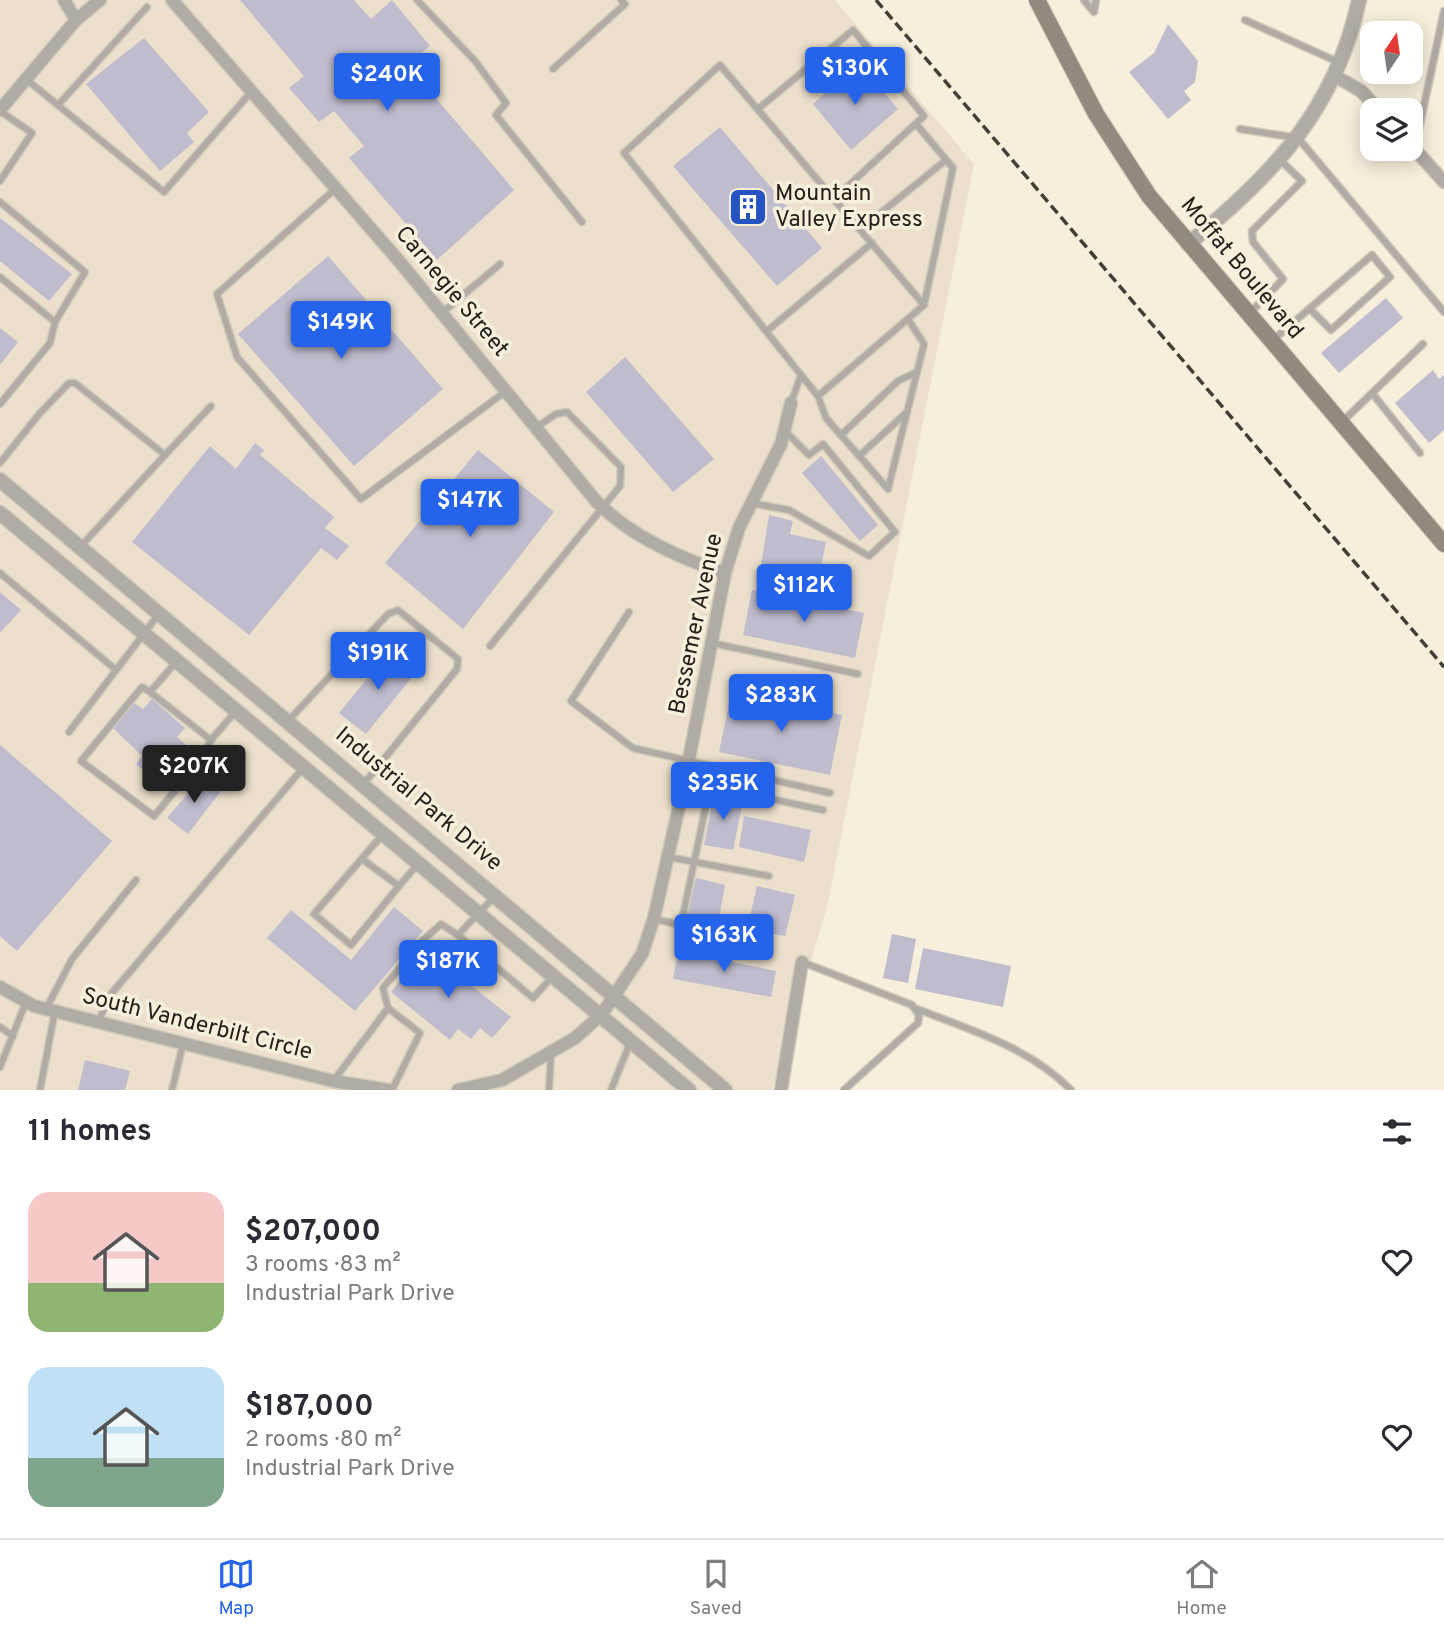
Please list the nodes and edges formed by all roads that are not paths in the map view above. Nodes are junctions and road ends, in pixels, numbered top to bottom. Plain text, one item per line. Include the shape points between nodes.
1 (64, 0) edge
2 (100, 0) edge
3 (172, 0) edge
4 (417, 0) edge
5 (621, 0) edge
6 (1037, 0) edge
7 (1084, 0) edge
8 (1096, 0) edge
9 (1359, 0) edge
10 (147, 7) dead end
11 (1444, 11) edge
12 (76, 20) junction
13 (1245, 20) dead end
14 (553, 69) dead end
15 (1337, 70) junction
16 (26, 79) junction
17 (251, 92) junction
18 (1368, 98) edge
19 (1423, 102) edge
20 (58, 105) junction
21 (758, 109) junction
22 (0, 110) edge
23 (917, 125) junction
24 (1240, 129) dead end
25 (1298, 138) junction
26 (1423, 158) edge
27 (946, 160) junction
28 (1280, 160) junction
29 (0, 181) edge
30 (1444, 182) edge
31 (335, 189) junction
32 (835, 198) junction
33 (0, 202) edge
34 (582, 222) dead end
35 (860, 229) junction
36 (872, 243) junction
37 (1188, 244) junction
38 (500, 264) dead end
39 (0, 277) edge
40 (924, 305) junction
41 (1310, 309) junction
42 (1444, 312) edge
43 (442, 313) junction
44 (1249, 315) junction
45 (908, 319) junction
46 (55, 322) junction
47 (767, 331) junction
48 (1272, 342) junction
49 (1423, 344) dead end
50 (917, 372) junction
51 (802, 374) junction
52 (506, 391) junction
53 (1372, 393) junction
54 (818, 396) junction
55 (791, 403) joint
56 (0, 404) edge
57 (211, 406) dead end
58 (906, 413) junction
59 (1341, 423) junction
60 (537, 427) junction
61 (784, 431) junction
62 (841, 435) junction
63 (1420, 453) dead end
64 (165, 455) junction
65 (859, 456) junction
66 (0, 463) edge
67 (1, 483) edge
68 (750, 503) junction
69 (604, 509) junction
70 (0, 513) edge
71 (1444, 544) edge
72 (80, 547) junction
73 (63, 565) junction
74 (0, 573) edge
75 (725, 573) junction
76 (629, 612) dead end
77 (159, 613) junction
78 (143, 633) junction
79 (712, 643) junction
80 (490, 646) dead end
81 (177, 661) junction
82 (116, 669) junction
83 (858, 674) dead end
84 (150, 692) junction
85 (236, 711) junction
86 (288, 721) junction
87 (69, 732) dead end
88 (211, 740) junction
89 (689, 761) junction
90 (303, 768) junction
91 (685, 780) junction
92 (363, 785) junction
93 (710, 786) junction
94 (830, 793) dead end
95 (823, 810) dead end
96 (383, 834) junction
97 (668, 857) junction
98 (362, 859) junction
99 (694, 861) junction
100 (418, 863) junction
101 (769, 876) dead end
102 (136, 880) dead end
103 (399, 887) junction
104 (496, 895) junction
105 (478, 912) junction
106 (654, 918) junction
107 (458, 935) junction
108 (802, 962) joint
109 (554, 975) junction
110 (0, 987) edge
111 (616, 996) junction
112 (26, 1002) junction
113 (388, 1008) junction
114 (917, 1009) junction
115 (50, 1010) junction
116 (602, 1014) junction
117 (97, 1022) junction
118 (0, 1027) edge
119 (12, 1036) junction
120 (631, 1041) junction
121 (183, 1044) junction
122 (551, 1054) junction
123 (0, 1067) edge
124 (333, 1081) junction
125 (715, 1087) edge
126 (40, 1090) edge
127 (172, 1090) edge
128 (390, 1090) edge
129 (458, 1090) edge
130 (549, 1090) edge
131 (611, 1090) edge
132 (689, 1090) edge
133 (781, 1090) edge
134 (844, 1090) edge
135 (1071, 1090) edge

1 - 12 street
2 - 12 street
3 - 17 street, Carnegie Street
4 - 34 lane via 475,61 506,103 496,115
5 - 14 lane via 625,4
6 - 37 main road, Moffat Boulevard via 1097,114 1149,196
7 - 8 lane via 1094,12
9 - 15 street
10 - 20 lane
11 - 19 lane
12 - 16 street
13 - 15 lane
15 - 18 street
15 - 25 street
16 - 20 lane
16 - 22 street
17 - 20 lane via 164,191
17 - 31 street, Carnegie Street
21 - 23 lane via 853,30 923,116
21 - 32 lane
21 - 47 lane via 720,65 624,153
22 - 29 lane via 32,133
23 - 27 lane
23 - 32 lane
24 - 25 lane
25 - 28 street
25 - 42 lane
26 - 30 street
27 - 35 lane
27 - 40 lane via 953,168
28 - 37 street via 1242,200
28 - 44 lane via 1301,184 1251,236 1283,279
31 - 43 street, Carnegie Street
31 - 52 lane via 217,294 237,357 361,499
32 - 35 lane
33 - 46 lane via 85,272
35 - 36 lane
36 - 40 lane
36 - 47 lane
37 - 44 main road, Moffat Boulevard
38 - 43 lane
39 - 46 lane
40 - 45 lane
41 - 41 lane via 1372,255 1390,277 1331,330
41 - 48 lane
43 - 52 street, Carnegie Street
44 - 48 main road, Moffat Boulevard
45 - 50 lane via 924,344
45 - 54 lane
46 - 56 lane via 50,343
47 - 51 lane
48 - 59 main road, Moffat Boulevard
49 - 53 lane
50 - 58 lane
50 - 62 lane via 898,381
51 - 54 lane
51 - 55 lane
52 - 60 street, Carnegie Street
53 - 59 lane
53 - 63 lane
54 - 62 lane via 826,418
55 - 61 street, Bessemer Avenue
57 - 64 lane
58 - 65 lane
58 - 65 lane via 888,489
59 - 71 main road, Moffat Boulevard
60 - 69 street, Carnegie Street
60 - 69 lane via 567,412 621,467 620,486
61 - 68 street, Bessemer Avenue
61 - 68 lane via 810,455 823,444 895,532 869,556 789,510
62 - 65 lane
64 - 66 lane via 75,383 69,383
64 - 72 lane
67 - 72 street, Industrial Park Drive
68 - 75 street, Bessemer Avenue
69 - 75 street, Carnegie Street via 644,537
69 - 80 lane
70 - 73 street, Industrial Park Drive
72 - 73 street
72 - 77 street, Industrial Park Drive
73 - 78 street, Industrial Park Drive
74 - 82 lane
75 - 79 street, Bessemer Avenue
76 - 89 lane via 571,701 634,748
77 - 78 lane
77 - 86 street, Industrial Park Drive
78 - 81 street, Industrial Park Drive
78 - 82 lane
79 - 83 lane
79 - 89 street, Bessemer Avenue
81 - 84 lane
81 - 85 street, Industrial Park Drive
82 - 87 lane
84 - 88 lane
84 - 88 lane via 142,687 81,761 154,816 199,762
85 - 88 lane
85 - 90 street, Industrial Park Drive
86 - 92 street, Industrial Park Drive
86 - 92 lane via 388,614 398,610 458,659 457,669
89 - 91 street, Bessemer Avenue
89 - 94 lane
90 - 96 street, Industrial Park Drive
90 - 117 lane via 111,994
91 - 93 lane
91 - 97 street, Bessemer Avenue
92 - 104 street, Industrial Park Drive
93 - 95 lane
93 - 99 lane
96 - 98 lane
96 - 100 street, Industrial Park Drive
97 - 99 lane
97 - 106 street, Bessemer Avenue
98 - 103 lane
98 - 103 lane via 314,914 351,945
99 - 101 lane
99 - 106 lane via 681,925
100 - 103 lane
100 - 105 street, Industrial Park Drive
102 - 115 lane via 72,960
104 - 105 lane
104 - 111 street, Industrial Park Drive
105 - 107 lane
105 - 109 street, Industrial Park Drive
106 - 111 street, Bessemer Avenue via 642,954
107 - 109 lane via 533,998
107 - 113 lane via 441,925 422,941 383,988
108 - 114 lane
108 - 133 street
109 - 116 street, Industrial Park Drive
110 - 112 street, South Vanderbilt Circle
111 - 116 street, Bessemer Avenue
111 - 125 street, Industrial Park Drive
112 - 115 street, South Vanderbilt Circle
112 - 119 lane
113 - 124 lane
113 - 128 lane via 420,1033
114 - 134 lane via 918,1023
114 - 135 lane via 1000,1042 1044,1067
115 - 117 street, South Vanderbilt Circle
115 - 126 lane
116 - 120 street, Industrial Park Drive
116 - 122 street
117 - 121 street, South Vanderbilt Circle
118 - 119 lane
119 - 123 lane
120 - 131 lane
120 - 132 street, Industrial Park Drive
121 - 124 street, South Vanderbilt Circle
121 - 127 lane
122 - 129 street via 502,1080
122 - 130 lane
124 - 128 street, South Vanderbilt Circle

